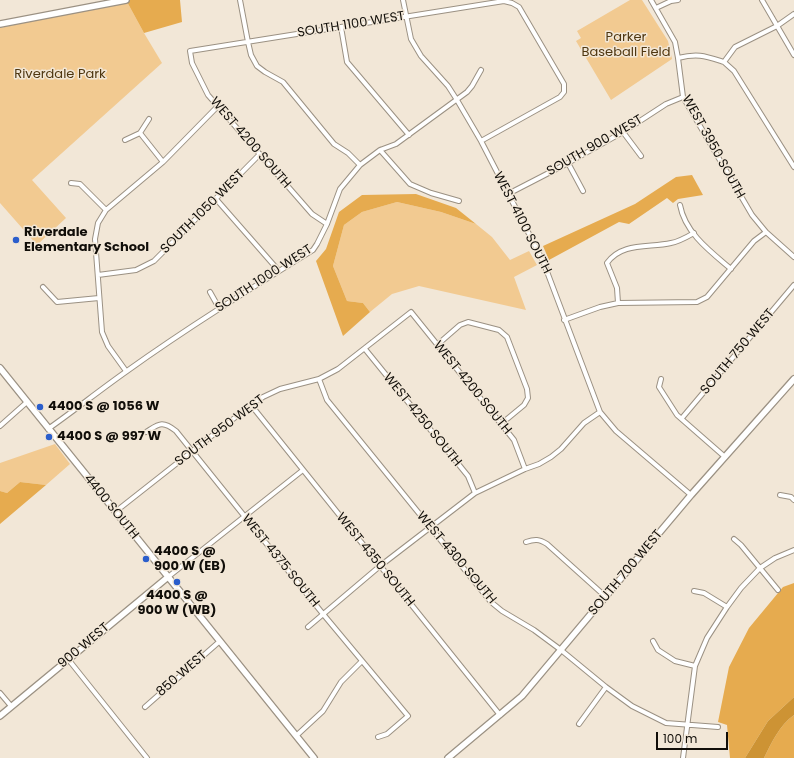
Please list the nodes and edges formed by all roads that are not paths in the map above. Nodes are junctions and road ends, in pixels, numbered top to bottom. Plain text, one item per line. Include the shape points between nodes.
1 (126, 0) edge
2 (240, 0) edge
3 (403, 0) edge
4 (651, 0) edge
5 (678, 0) edge
6 (762, 0) edge
7 (656, 8) junction
8 (794, 14) edge
9 (405, 17) junction
10 (0, 24) edge
11 (777, 26) junction
12 (341, 27) junction
13 (248, 42) junction
14 (190, 51) joint
15 (794, 55) edge
16 (678, 58) junction
17 (724, 62) junction
18 (480, 70) dead end
19 (683, 97) junction
20 (457, 100) junction
21 (218, 106) junction
22 (149, 119) dead end
23 (623, 132) junction
24 (140, 133) junction
25 (409, 135) junction
26 (125, 140) dead end
27 (481, 141) junction
28 (380, 150) junction
29 (260, 154) junction
30 (641, 156) dead end
31 (163, 162) junction
32 (568, 163) junction
33 (360, 165) junction
34 (794, 167) edge
35 (71, 183) dead end
36 (582, 191) dead end
37 (508, 194) junction
38 (216, 199) junction
39 (459, 201) dead end
40 (680, 205) dead end
41 (106, 210) junction
42 (327, 224) junction
43 (766, 232) junction
44 (694, 233) junction
45 (794, 257) edge
46 (731, 269) junction
47 (279, 271) junction
48 (98, 275) junction
49 (794, 285) edge
50 (43, 287) dead end
51 (210, 292) dead end
52 (99, 298) junction
53 (618, 303) junction
54 (219, 308) junction
55 (411, 312) joint
56 (564, 320) junction
57 (437, 345) junction
58 (365, 349) junction
59 (0, 368) edge
60 (126, 371) junction
61 (319, 379) junction
62 (661, 379) dead end
63 (794, 379) edge
64 (27, 402) junction
65 (251, 405) junction
66 (600, 412) junction
67 (682, 418) junction
68 (501, 424) junction
69 (0, 426) edge
70 (48, 429) junction
71 (146, 432) dead end
72 (192, 451) junction
73 (725, 457) junction
74 (525, 469) junction
75 (303, 470) junction
76 (475, 492) junction
77 (691, 495) junction
78 (780, 495) dead end
79 (794, 500) edge
80 (115, 512) junction
81 (244, 517) junction
82 (430, 527) junction
83 (734, 539) dead end
84 (526, 542) dead end
85 (794, 550) edge
86 (380, 566) junction
87 (760, 568) junction
88 (168, 577) junction
89 (778, 590) dead end
90 (694, 591) dead end
91 (606, 596) junction
92 (726, 607) junction
93 (323, 614) junction
94 (308, 627) dead end
95 (220, 641) junction
96 (652, 641) dead end
97 (561, 650) junction
98 (68, 659) junction
99 (362, 661) junction
100 (695, 666) junction
101 (606, 688) junction
102 (0, 693) edge
103 (11, 706) junction
104 (145, 707) dead end
105 (500, 715) junction
106 (0, 716) edge
107 (579, 724) dead end
108 (688, 725) junction
109 (718, 727) dead end
110 (296, 736) junction
111 (378, 737) dead end
112 (147, 758) edge
113 (314, 758) edge
114 (448, 758) edge
115 (683, 758) edge

1 - 10 street
2 - 13 street
3 - 9 street, WEST 4100 SOUTH
4 - 7 street, WEST 3950 SOUTH
5 - 7 street
6 - 11 street
7 - 16 street, WEST 3950 SOUTH via 675,42
8 - 11 street
9 - 12 street, SOUTH 1100 WEST
9 - 20 street, WEST 4100 SOUTH via 411,39 421,56
9 - 27 street, SOUTH 1100 WEST via 504,1 512,2 519,7 564,84 564,92 560,97
11 - 15 street
11 - 17 street via 735,47
12 - 13 street, SOUTH 1100 WEST
12 - 25 street via 347,62
13 - 14 street, SOUTH 1100 WEST
13 - 33 street via 257,66 283,82 334,144
14 - 21 street, WEST 4200 SOUTH via 192,63 208,95
16 - 17 street via 698,55
16 - 19 street, WEST 3950 SOUTH
17 - 34 street via 734,71
18 - 20 street, SOUTH 1000 WEST via 472,86
19 - 23 street, SOUTH 900 WEST via 666,104
19 - 43 street, WEST 3950 SOUTH via 752,215
20 - 25 street, SOUTH 1000 WEST
20 - 27 street, WEST 4100 SOUTH
21 - 29 street, WEST 4200 SOUTH
21 - 31 street
22 - 24 street
23 - 30 street
23 - 32 street, SOUTH 900 WEST
24 - 26 street
24 - 31 street
25 - 28 street, SOUTH 1000 WEST via 396,144
27 - 37 street, WEST 4100 SOUTH
28 - 33 street, SOUTH 1000 WEST
28 - 39 street via 410,184
29 - 38 street, SOUTH 1050 WEST
29 - 42 street, WEST 4200 SOUTH via 312,214
31 - 41 street
32 - 36 street
32 - 37 street, SOUTH 900 WEST
33 - 42 street, SOUTH 1000 WEST via 340,190
35 - 41 street via 80,184
37 - 56 street, WEST 4100 SOUTH via 543,261
38 - 47 street
38 - 48 street, SOUTH 1050 WEST via 154,261 136,270
40 - 44 street
41 - 48 street via 98,223 95,238
42 - 47 street, SOUTH 1000 WEST via 313,250
43 - 45 street, WEST 3950 SOUTH
43 - 46 street via 754,241
44 - 46 street via 702,245
44 - 53 street via 672,243 637,246 612,256 607,263 616,288
46 - 53 street via 707,297 697,302
47 - 54 street, SOUTH 1000 WEST
48 - 52 street
49 - 67 street, SOUTH 750 WEST
50 - 52 street via 56,302
51 - 54 street
52 - 60 street via 102,332 108,346
53 - 56 street
54 - 60 street, SOUTH 1000 WEST
55 - 57 street, WEST 4200 SOUTH
55 - 58 street, SOUTH 950 WEST
56 - 66 street, WEST 4100 SOUTH
57 - 68 street, WEST 4200 SOUTH
57 - 68 street via 460,325 468,322 499,330 507,337 528,398 524,405
58 - 61 street, SOUTH 950 WEST via 338,370
58 - 76 street, WEST 4250 SOUTH via 468,476
59 - 64 street, 4400 SOUTH
60 - 70 street, SOUTH 1000 WEST
61 - 65 street, SOUTH 950 WEST via 280,389
61 - 82 street, WEST 4300 SOUTH via 327,400
62 - 67 street via 659,387
63 - 73 street, SOUTH 700 WEST
64 - 69 street
64 - 70 street, 4400 SOUTH
65 - 72 street, SOUTH 950 WEST
65 - 75 street, WEST 4350 SOUTH
66 - 74 street via 584,423 551,457
66 - 77 street, WEST 4100 SOUTH via 616,431
67 - 73 street
68 - 74 street, WEST 4200 SOUTH via 514,440
70 - 80 street, 4400 SOUTH
71 - 72 street, WEST 4375 SOUTH via 158,425 168,425
72 - 80 street, SOUTH 950 WEST
72 - 81 street, WEST 4375 SOUTH
73 - 77 street, SOUTH 700 WEST
74 - 76 street
75 - 81 street
75 - 86 street, WEST 4350 SOUTH
76 - 82 street
77 - 91 street, SOUTH 700 WEST
78 - 79 street
80 - 88 street, 4400 SOUTH
81 - 88 street
81 - 93 street, WEST 4375 SOUTH
82 - 86 street
82 - 97 street, WEST 4300 SOUTH via 491,602
83 - 87 street
84 - 91 street via 534,539 547,544
85 - 87 street
86 - 93 street
86 - 105 street, WEST 4350 SOUTH
87 - 89 street
87 - 92 street
88 - 95 street, 4400 SOUTH
88 - 98 street, 900 WEST
90 - 92 street via 704,592
91 - 97 street, SOUTH 700 WEST
92 - 100 street via 707,638
93 - 94 street
93 - 99 street, WEST 4375 SOUTH
95 - 104 street, 850 WEST
95 - 110 street, 4400 SOUTH
96 - 100 street via 658,650 675,661
97 - 101 street, WEST 4300 SOUTH
97 - 105 street, SOUTH 700 WEST via 522,696
98 - 103 street, 900 WEST
98 - 112 street
99 - 110 street via 341,682 323,712
99 - 111 street, WEST 4375 SOUTH via 408,716 387,734
100 - 108 street
101 - 107 street
101 - 108 street, WEST 4300 SOUTH via 632,706 666,723
102 - 103 street
103 - 106 street, 900 WEST
105 - 114 street, SOUTH 700 WEST
108 - 109 street, WEST 4300 SOUTH
108 - 115 street
110 - 113 street, 4400 SOUTH

